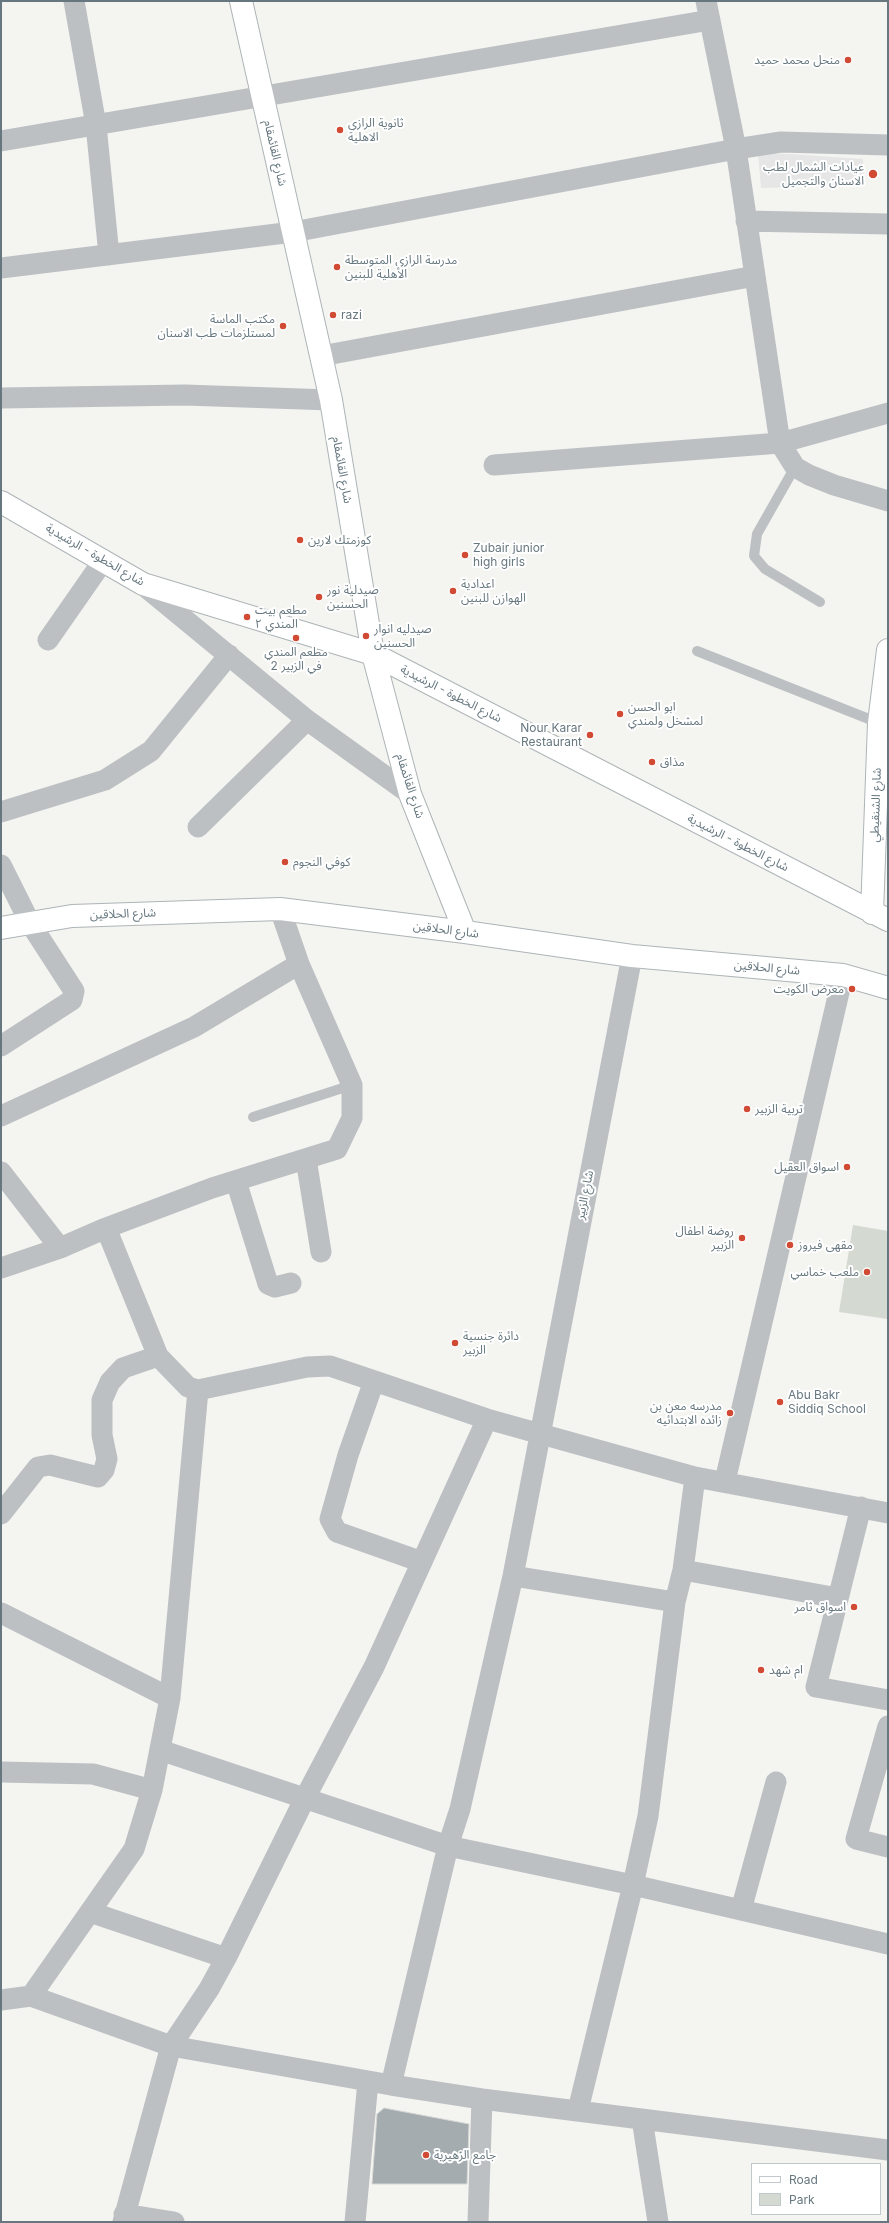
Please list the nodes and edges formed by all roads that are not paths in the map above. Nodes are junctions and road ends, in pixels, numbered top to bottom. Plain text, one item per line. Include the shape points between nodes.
1 (74, 1) edge
2 (241, 1) edge
3 (708, 10) edge
4 (262, 96) junction
5 (96, 125) junction
6 (1, 141) edge
7 (888, 145) edge
8 (736, 149) junction
9 (746, 221) junction
10 (888, 224) edge
11 (293, 232) junction
12 (109, 255) junction
13 (1, 268) edge
14 (755, 276) junction
15 (321, 356) junction
16 (1, 398) edge
17 (331, 400) junction
18 (888, 413) edge
19 (780, 443) junction
20 (494, 465) dead end
21 (795, 467) junction
22 (888, 501) edge
23 (1, 502) edge
24 (103, 560) junction
25 (143, 584) junction
26 (820, 602) dead end
27 (48, 640) dead end
28 (888, 650) edge
29 (697, 651) dead end
30 (373, 654) junction
31 (229, 655) junction
32 (307, 720) junction
33 (879, 723) junction
34 (410, 794) junction
35 (1, 812) edge
36 (198, 827) dead end
37 (1, 865) edge
38 (280, 909) junction
39 (880, 916) edge
40 (30, 923) junction
41 (1, 928) edge
42 (465, 932) junction
43 (632, 956) junction
44 (300, 964) junction
45 (844, 974) junction
46 (888, 988) edge
47 (1, 1046) edge
48 (352, 1085) junction
49 (1, 1116) edge
50 (253, 1117) dead end
51 (306, 1159) junction
52 (1, 1172) edge
53 (236, 1181) junction
54 (106, 1228) junction
55 (60, 1248) junction
56 (321, 1252) dead end
57 (1, 1268) edge
58 (291, 1282) dead end
59 (158, 1356) junction
60 (374, 1381) junction
61 (198, 1390) junction
62 (487, 1419) junction
63 (539, 1434) junction
64 (696, 1476) junction
65 (725, 1481) junction
66 (861, 1507) junction
67 (888, 1513) edge
68 (1, 1514) edge
69 (422, 1562) junction
70 (683, 1570) junction
71 (513, 1576) junction
72 (838, 1598) junction
73 (675, 1602) junction
74 (1, 1613) edge
75 (170, 1698) junction
76 (888, 1700) edge
77 (888, 1726) edge
78 (160, 1750) junction
79 (1, 1772) edge
80 (776, 1782) dead end
81 (152, 1790) junction
82 (305, 1798) junction
83 (448, 1846) junction
84 (888, 1847) edge
85 (634, 1884) junction
86 (741, 1910) junction
87 (90, 1912) junction
88 (888, 1944) edge
89 (226, 1958) junction
90 (31, 1996) junction
91 (1, 2000) edge
92 (171, 2046) junction
93 (368, 2081) junction
94 (391, 2085) junction
95 (482, 2099) junction
96 (578, 2110) junction
97 (642, 2119) junction
98 (888, 2150) edge
99 (124, 2218) edge
100 (174, 2222) edge
101 (355, 2222) edge
102 (478, 2222) edge
103 (658, 2222) edge

1 - 5 street
2 - 4 main road, شارع القائمقام
3 - 4 street
3 - 8 street
4 - 5 street
4 - 11 main road, شارع القائمقام
5 - 6 street
5 - 12 street
7 - 8 street via 781,142
8 - 9 street
8 - 11 street
9 - 10 street
9 - 14 street
11 - 12 street
11 - 15 main road, شارع القائمقام
12 - 13 street
14 - 15 street
14 - 19 street
15 - 17 main road, شارع القائمقام
16 - 17 street via 185,395
17 - 30 main road, شارع القائمقام
18 - 19 street
19 - 20 street
19 - 21 street
21 - 22 street via 834,485
21 - 26 lane via 757,534 754,556 765,569
23 - 24 main road, شارع الخطوة - الرشيدية
24 - 25 main road, شارع الخطوة - الرشيدية
24 - 27 street
25 - 30 main road, شارع الخطوة - الرشيدية
25 - 31 street
28 - 33 main road, شارع الشنقيطي
29 - 33 lane
30 - 34 main road, شارع القائمقام
30 - 39 main road, شارع الخطوة - الرشيدية
31 - 32 street
31 - 35 street via 151,751 106,780
32 - 34 street
32 - 36 street
33 - 39 main road, شارع الشنقيطي
34 - 42 main road, شارع القائمقام
37 - 40 street
38 - 40 main road, شارع الحلاقين via 72,916
38 - 42 main road, شارع الحلاقين
38 - 44 street
40 - 41 main road, شارع الحلاقين
40 - 47 street via 74,991 72,1000
42 - 43 main road, شارع الحلاقين
43 - 45 main road, شارع الحلاقين
43 - 63 street, شارع الزبير
44 - 48 street
44 - 49 street via 194,1027
45 - 46 main road, شارع الحلاقين
45 - 65 street
48 - 50 lane
48 - 51 street via 352,1118 346,1136 337,1149
51 - 53 street
51 - 56 street
52 - 55 street
53 - 54 street
53 - 58 street via 268,1284 275,1287
54 - 55 street
54 - 59 street
55 - 57 street
59 - 61 street via 188,1387
59 - 68 street via 123,1368 110,1382 102,1400 102,1435 107,1459 104,1470 98,1477 50,1465 38,1467
60 - 61 street via 330,1366 308,1367
60 - 62 street
60 - 69 street via 348,1455 330,1519 337,1532
61 - 75 street
62 - 63 street
62 - 69 street
63 - 64 street
63 - 71 street, شارع الزبير
64 - 65 street
64 - 70 street
65 - 66 street
66 - 67 street
66 - 72 street
69 - 82 street via 374,1667
70 - 72 street
70 - 73 street
71 - 73 street
71 - 83 street, شارع الزبير via 460,1809
72 - 76 street via 816,1687
73 - 85 street via 648,1816
74 - 75 street
75 - 78 street
77 - 84 street via 856,1839
78 - 81 street
78 - 82 street
79 - 81 street via 93,1774
80 - 86 street
81 - 87 street via 134,1849
82 - 83 street
82 - 89 street
83 - 85 street
83 - 94 street, شارع الزبير
85 - 86 street
85 - 96 street
86 - 88 street
87 - 89 street
87 - 90 street
89 - 92 street via 209,1989
90 - 91 street
90 - 92 street
92 - 93 street
92 - 99 street
93 - 94 street
93 - 101 street
94 - 95 street
95 - 96 street
95 - 102 street
96 - 97 street
97 - 98 street
97 - 103 street
99 - 100 street

